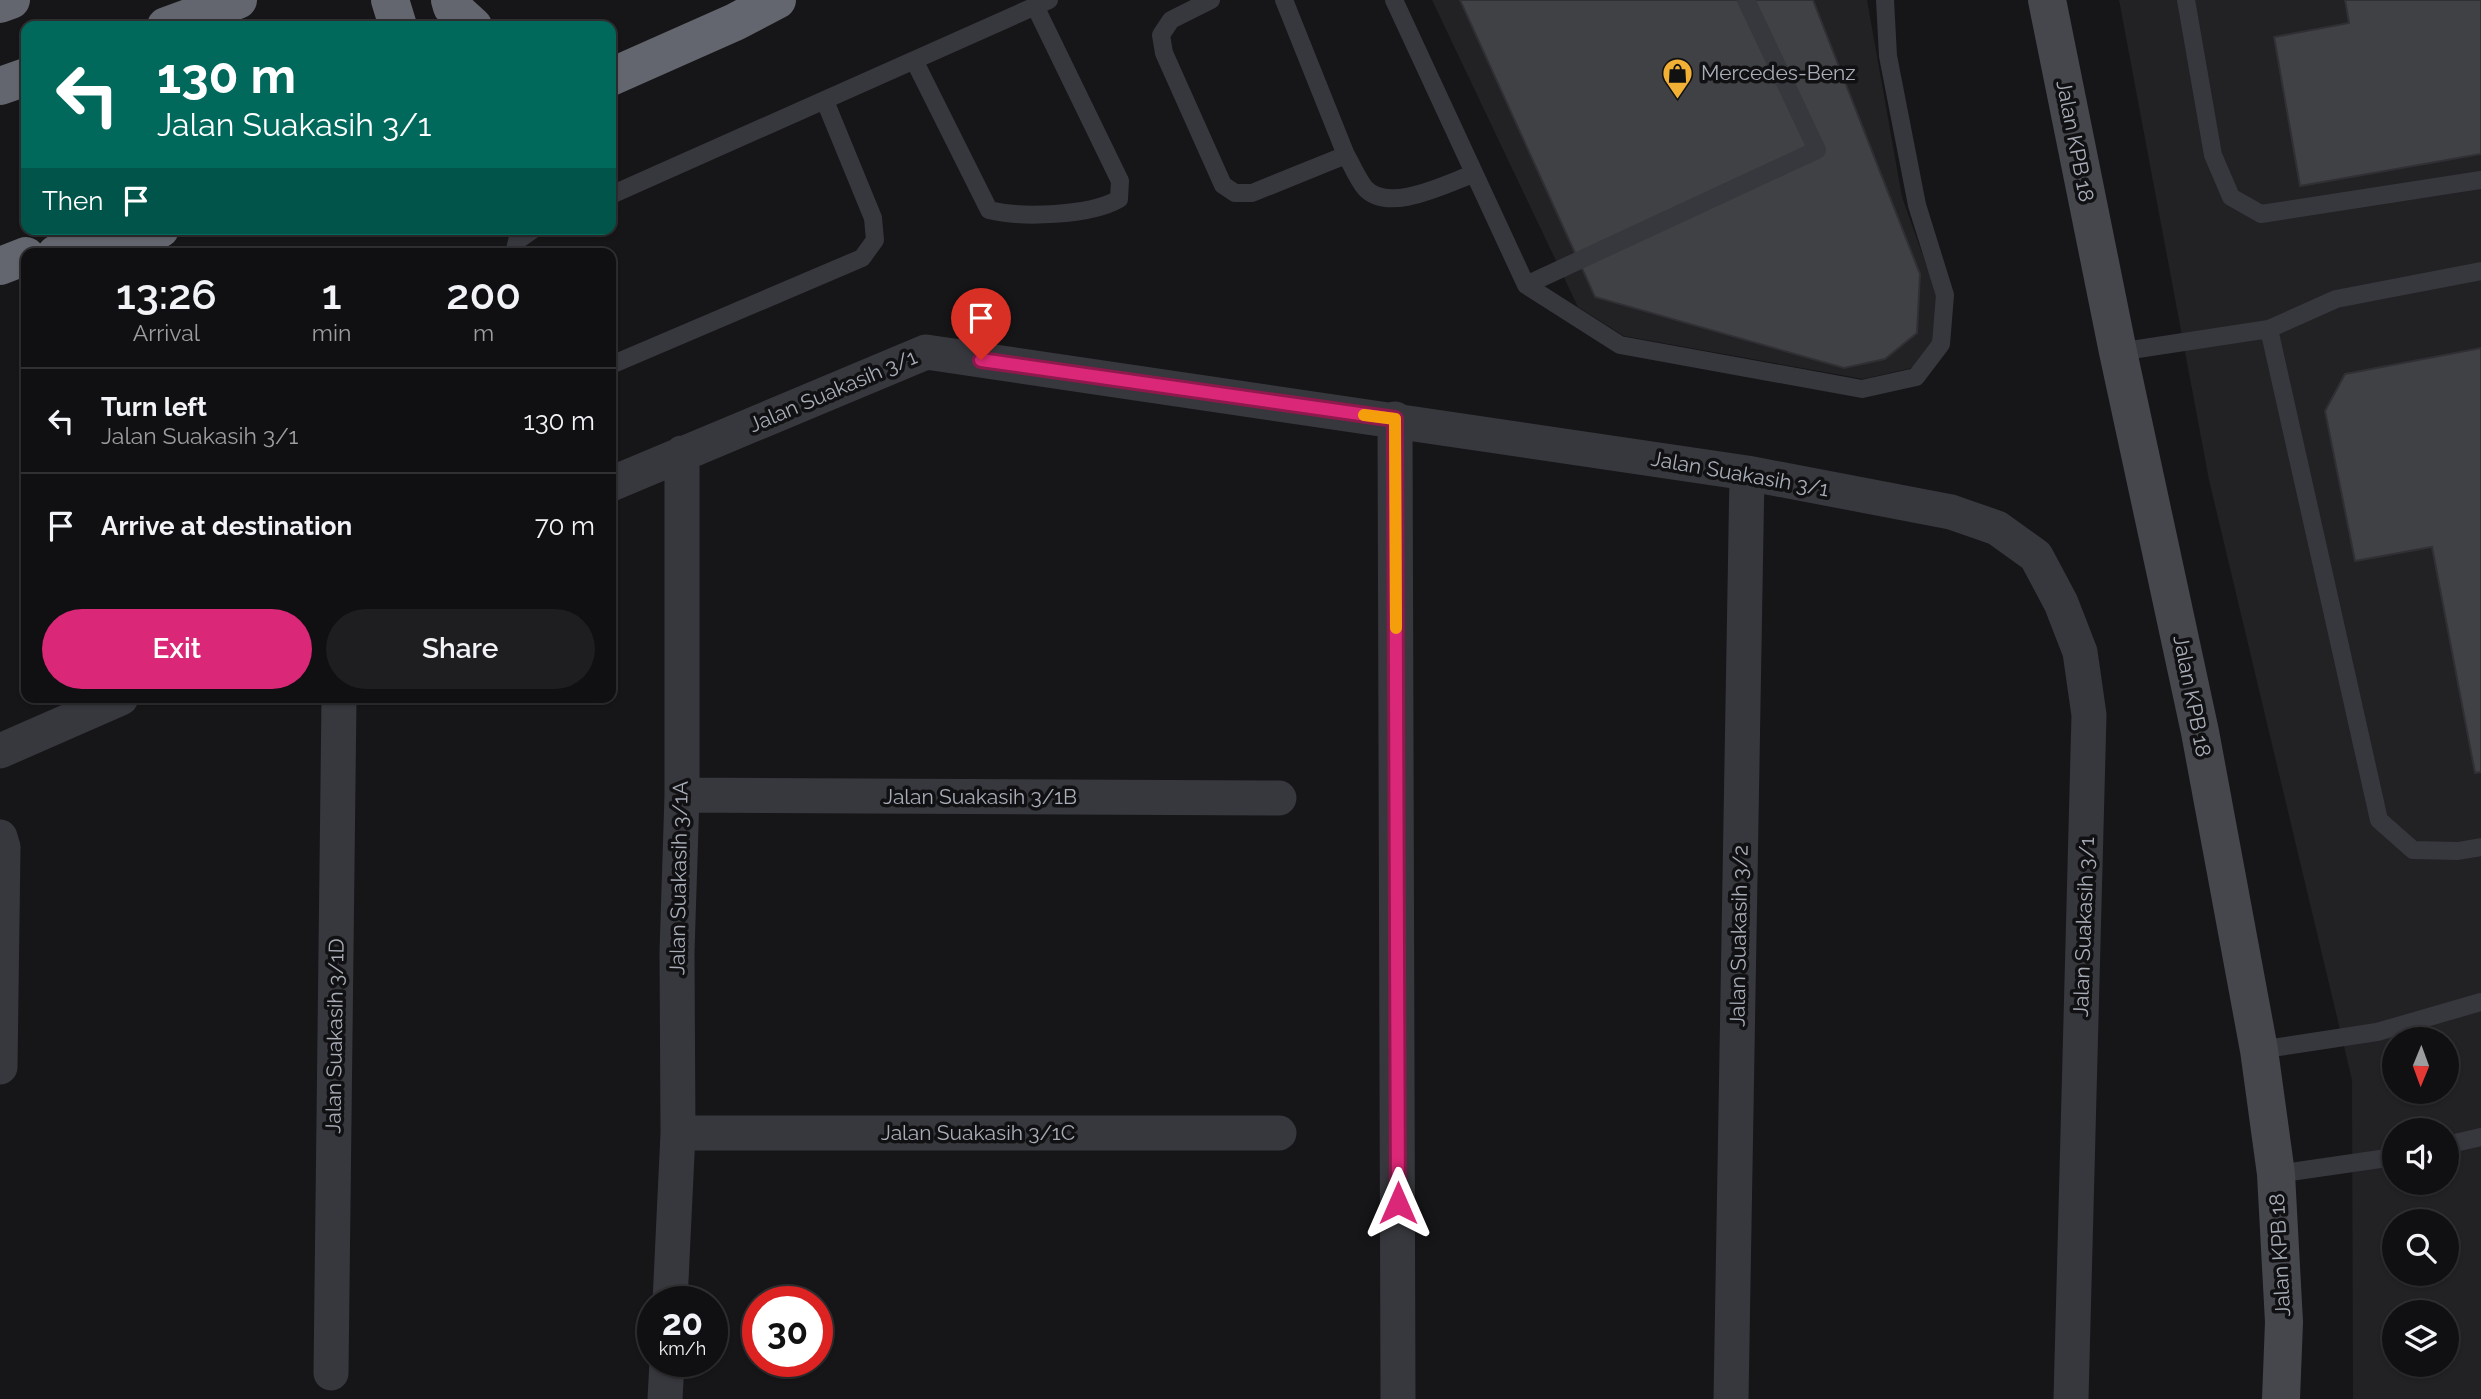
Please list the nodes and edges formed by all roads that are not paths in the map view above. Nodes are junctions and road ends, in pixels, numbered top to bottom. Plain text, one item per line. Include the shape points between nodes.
1 (11, 0) edge
2 (238, 0) edge
3 (738, 0) edge
4 (777, 0) edge
5 (1211, 0) edge
6 (1283, 0) edge
7 (1394, 0) edge
8 (1746, 0) edge
9 (1885, 0) edge
10 (2047, 0) edge
11 (2186, 0) edge
12 (1042, 3) edge
13 (0, 4) edge
14 (180, 21) edge
15 (616, 47) edge
16 (914, 60) junction
17 (616, 75) edge
18 (21, 79) edge
19 (0, 86) edge
20 (825, 101) junction
21 (1346, 155) junction
22 (1473, 174) junction
23 (2481, 180) edge
24 (616, 193) edge
25 (85, 235) edge
26 (135, 235) edge
27 (526, 235) edge
28 (49, 248) edge
29 (81, 248) edge
30 (515, 248) edge
31 (21, 260) edge
32 (0, 266) edge
33 (2481, 271) edge
34 (1526, 285) junction
35 (2269, 329) junction
36 (2118, 352) junction
37 (616, 363) edge
38 (1395, 419) junction
39 (682, 453) junction
40 (1747, 473) junction
41 (616, 482) edge
42 (110, 703) edge
43 (339, 703) edge
44 (0, 751) edge
45 (682, 795) junction
46 (1279, 799) dead end
47 (0, 837) edge
48 (2481, 847) edge
49 (2481, 1002) edge
50 (2259, 1050) junction
51 (0, 1067) edge
52 (678, 1133) junction
53 (1279, 1133) dead end
54 (2481, 1137) edge
55 (2459, 1142) edge
56 (2382, 1159) edge
57 (2276, 1174) junction
58 (671, 1286) edge
59 (331, 1373) dead end
60 (666, 1377) edge
61 (665, 1399) edge
62 (1398, 1399) edge
63 (1731, 1399) edge
64 (2071, 1399) edge
65 (2281, 1399) edge

1 - 13 highway
2 - 14 highway
3 - 15 highway
4 - 17 highway
5 - 21 lane via 1171,20 1161,35 1164,53 1223,185 1234,193 1252,193
6 - 21 lane
7 - 22 lane
8 - 34 lane via 1817,150
9 - 34 lane via 1888,56 1917,205 1945,295 1941,344 1916,377 1863,389 1620,345
10 - 36 street, Jalan KPB 18
11 - 23 lane via 2213,155 2231,197 2262,214
12 - 16 lane
12 - 16 lane via 1120,181 1119,199 1105,208 1012,216 989,210
16 - 20 lane
18 - 19 highway
20 - 24 lane
20 - 37 lane via 873,218 875,240 862,258
21 - 22 lane via 1366,189 1382,199 1409,197
22 - 34 lane
25 - 28 highway
26 - 29 highway
27 - 30 lane
31 - 32 highway
33 - 35 lane via 2336,299
35 - 36 lane
35 - 48 lane via 2379,820 2413,850
36 - 50 street, Jalan KPB 18 via 2200,732
38 - 39 street, Jalan Suakasih 3/1 via 926,352
38 - 40 street, Jalan Suakasih 3/1
38 - 62 street
39 - 41 street, Jalan Suakasih 3/1
39 - 45 street, Jalan Suakasih 3/1A
40 - 63 street, Jalan Suakasih 3/2
40 - 64 street, Jalan Suakasih 3/1 via 1951,512 1997,528 2036,556 2080,652 2090,715
42 - 44 street
43 - 59 street, Jalan Suakasih 3/1D
45 - 46 street, Jalan Suakasih 3/1B
45 - 52 street, Jalan Suakasih 3/1A
47 - 51 street
49 - 50 lane via 2377,1032
50 - 57 street, Jalan KPB 18
52 - 53 street, Jalan Suakasih 3/1C
52 - 58 street, Jalan Suakasih 3/1A
54 - 55 lane
56 - 57 lane
57 - 65 street, Jalan KPB 18 via 2284,1322
60 - 61 street

